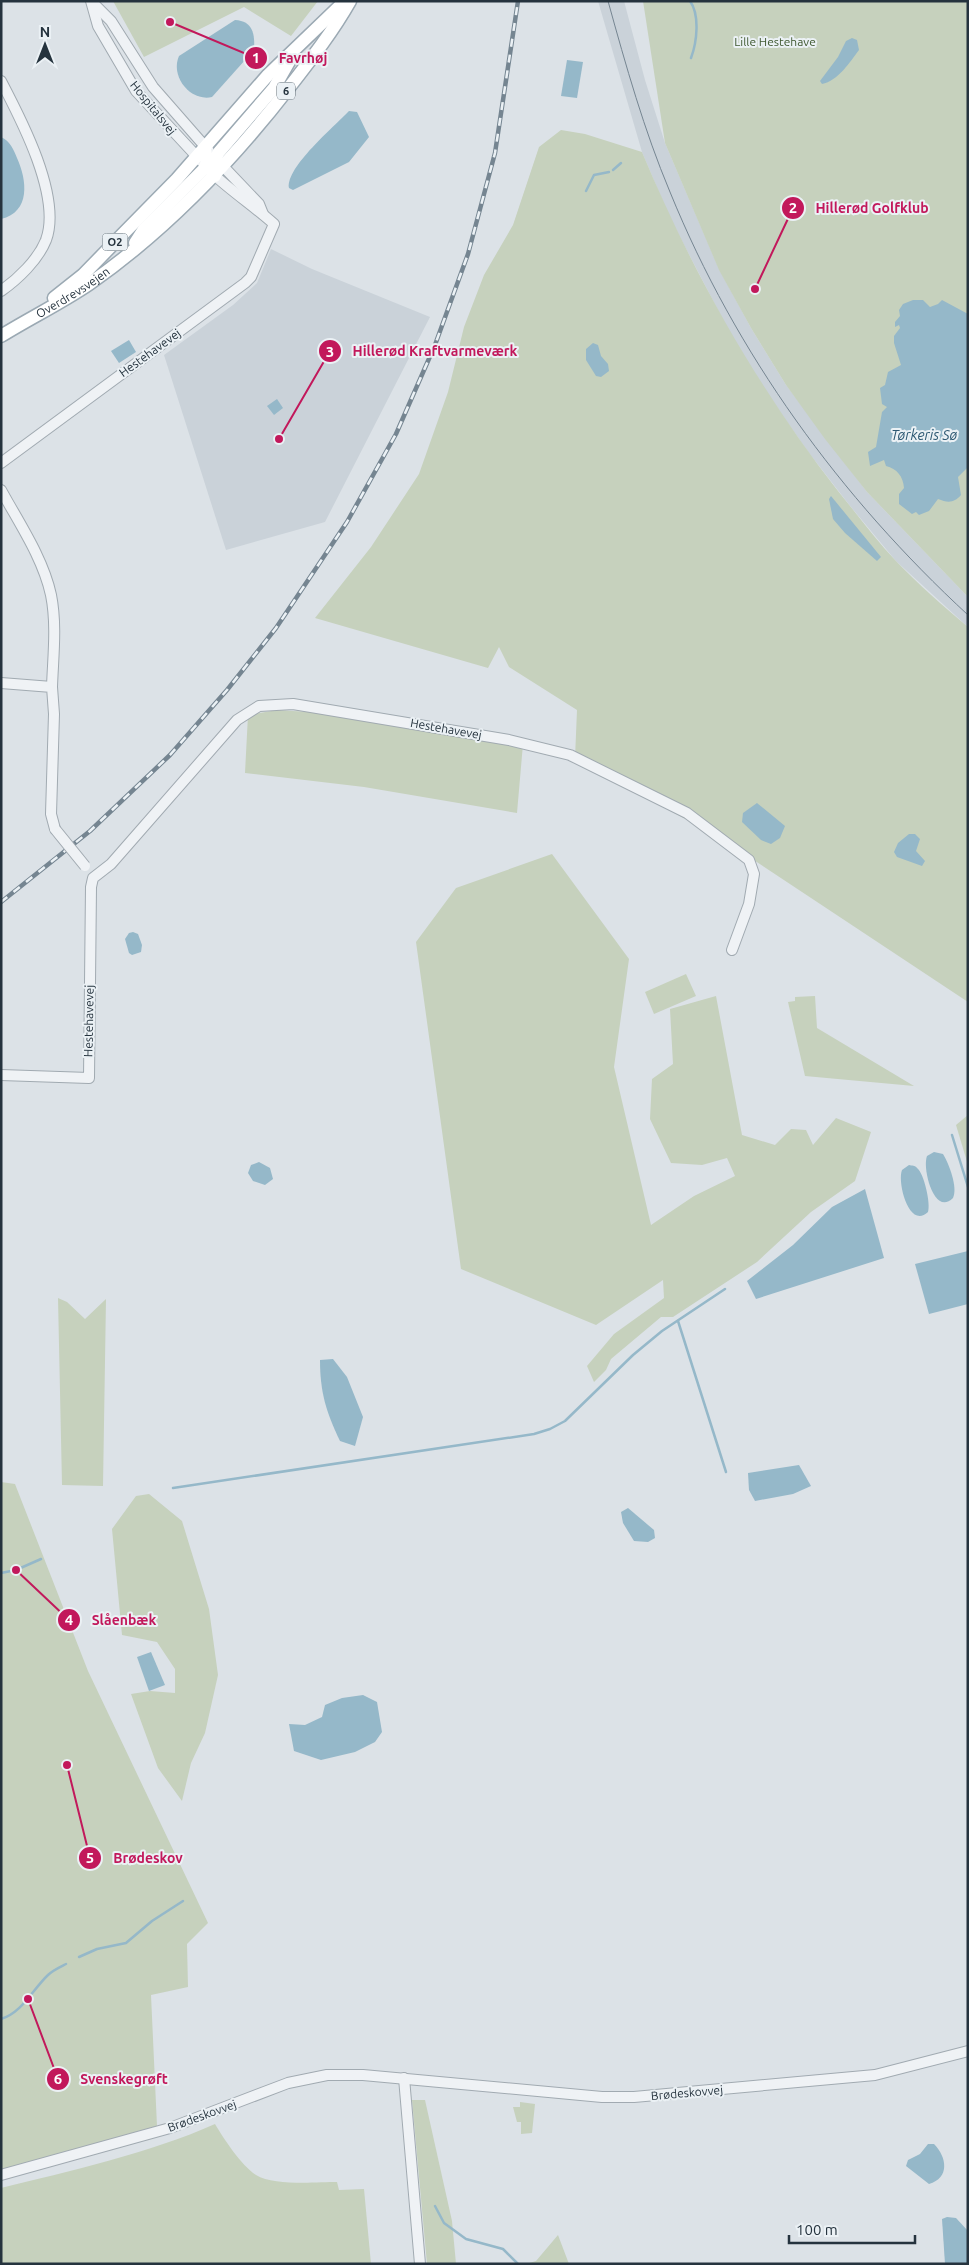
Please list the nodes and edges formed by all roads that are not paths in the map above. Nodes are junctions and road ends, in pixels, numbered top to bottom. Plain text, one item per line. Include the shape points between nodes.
1 (345, 1) edge
2 (350, 1) edge
3 (92, 2) edge
4 (296, 49) junction
5 (1, 81) edge
6 (200, 152) junction
7 (215, 167) junction
8 (1, 291) edge
9 (16, 327) junction
10 (1, 336) edge
11 (1, 463) edge
12 (1, 490) edge
13 (1, 683) edge
14 (52, 687) junction
15 (94, 878) junction
16 (732, 950) dead end
17 (1, 1075) edge
18 (968, 2051) edge
19 (404, 2078) junction
20 (1, 2175) edge
21 (420, 2264) edge

1 - 4 main road, Overdrevsvejen / O2
2 - 7 main road, 6 via 338,23 269,114
3 - 6 street, Hospitalsvej via 111,21
3 - 6 street, Hospitalsvej via 98,26 136,91
4 - 6 main road, Overdrevsvejen / O2 via 268,75
4 - 7 main road via 274,88 218,152
5 - 8 street via 22,122 44,182 50,215 46,240 15,281
6 - 7 main road via 207,153
6 - 9 main road, Overdrevsvejen / O2 via 82,275
7 - 9 main road, Overdrevsvejen via 144,230 126,256 89,284
7 - 11 street, Hestehavevej via 254,209 274,224 258,264 245,283
9 - 10 main road, Overdrevsvejen
12 - 14 street via 43,568 51,594 54,621
13 - 14 street
14 - 15 street, bridge via 51,814 55,829
15 - 16 street, Hestehavevej via 112,864 237,720 259,706 293,704 509,740 570,755 687,813 749,860 754,874 749,904
15 - 17 street, Hestehavevej via 91,887 89,1078
18 - 19 street, Brødeskovvej via 875,2075 634,2097 602,2097
19 - 20 street, Brødeskovvej via 344,2074 288,2083 170,2128
19 - 21 street

